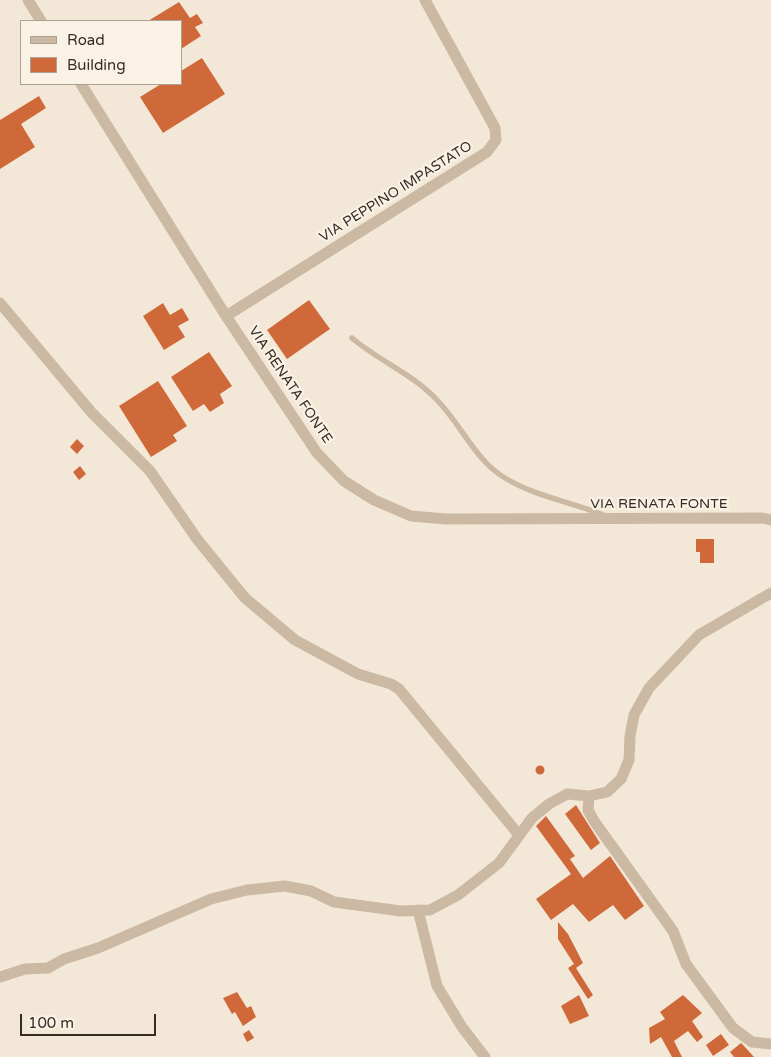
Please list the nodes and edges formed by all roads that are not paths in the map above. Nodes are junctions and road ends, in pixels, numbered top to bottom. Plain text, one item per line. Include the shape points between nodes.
1 (28, 0) edge
2 (425, 0) edge
3 (40, 20) edge
4 (81, 85) edge
5 (0, 303) edge
6 (226, 316) junction
7 (352, 338) dead end
8 (614, 519) junction
9 (771, 520) edge
10 (771, 593) edge
11 (589, 796) junction
12 (519, 835) junction
13 (418, 910) junction
14 (0, 977) edge
15 (771, 1044) edge
16 (485, 1057) edge

1 - 3 street
2 - 6 street, VIA PEPPINO IMPASTATO via 495,128 496,140 487,152
4 - 6 street, VIA RENATA FONTE
5 - 12 street via 92,413 150,471 197,539 245,598 295,640 358,674 399,689
6 - 8 street, VIA RENATA FONTE via 316,453 344,481 374,500 412,516 446,519
7 - 8 lane via 420,384 459,426 482,459 504,478 531,492
8 - 9 street, VIA RENATA FONTE
10 - 11 street via 699,635 650,688 634,715 628,760 621,779 607,792
11 - 12 street via 567,794 555,800 532,818
11 - 15 street via 588,810 594,821 673,931 686,964 733,1028 752,1042
12 - 13 street via 499,863 482,878 430,910
13 - 14 street via 401,911 334,902 311,891 285,886 247,890 211,899 48,968 25,969
13 - 16 street via 437,986

